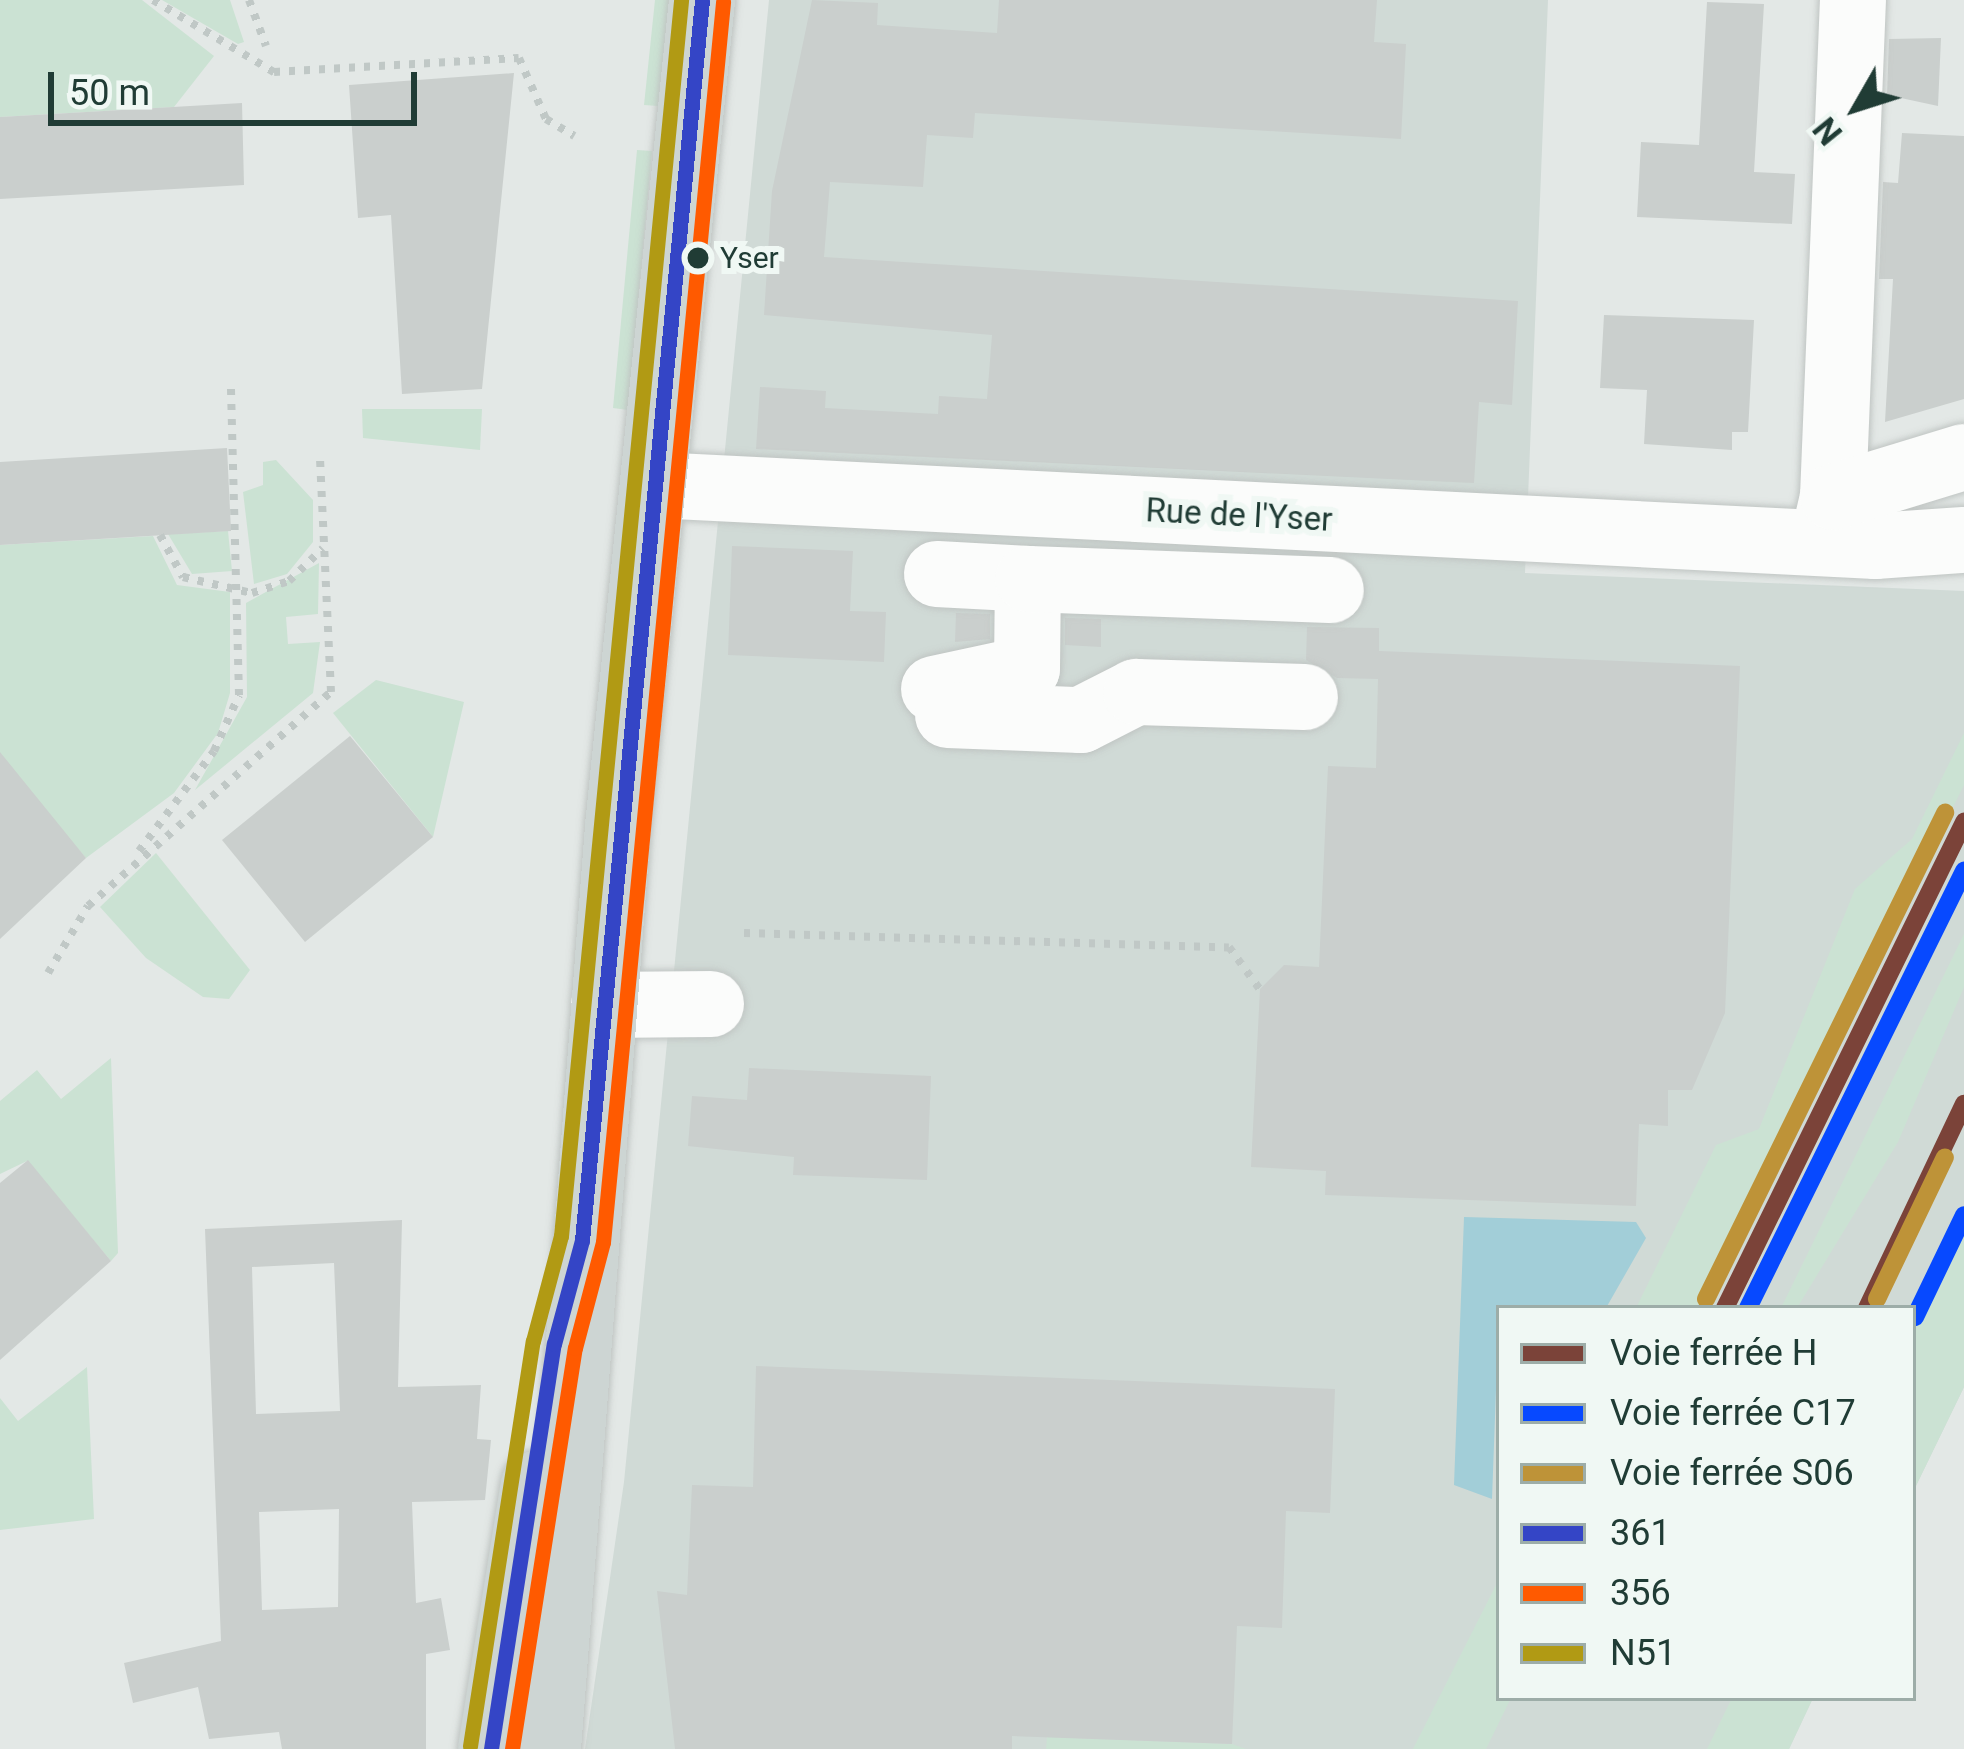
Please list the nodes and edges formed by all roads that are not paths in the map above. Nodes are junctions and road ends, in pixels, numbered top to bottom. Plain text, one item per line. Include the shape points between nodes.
1 (702, 0) edge
2 (1852, 0) edge
3 (1964, 458) edge
4 (655, 485) junction
5 (1828, 520) junction
6 (1964, 540) edge
7 (937, 574) dead end
8 (1028, 579) junction
9 (1331, 590) dead end
10 (1305, 697) dead end
11 (711, 1004) dead end
12 (604, 1005) junction
13 (582, 1240) junction
14 (491, 1749) edge
15 (548, 1749) edge

1 - 4 main road
2 - 5 street
3 - 5 street, Rue de l'Yser
4 - 5 street, Rue de l'Yser
4 - 12 main road
5 - 6 street, Rue de l'Yser
7 - 8 street
8 - 9 street
8 - 10 street via 1027,669 933,701 1081,720 1136,692
11 - 12 street
12 - 13 main road
13 - 14 main road via 554,1344
13 - 15 main road via 582,1376

